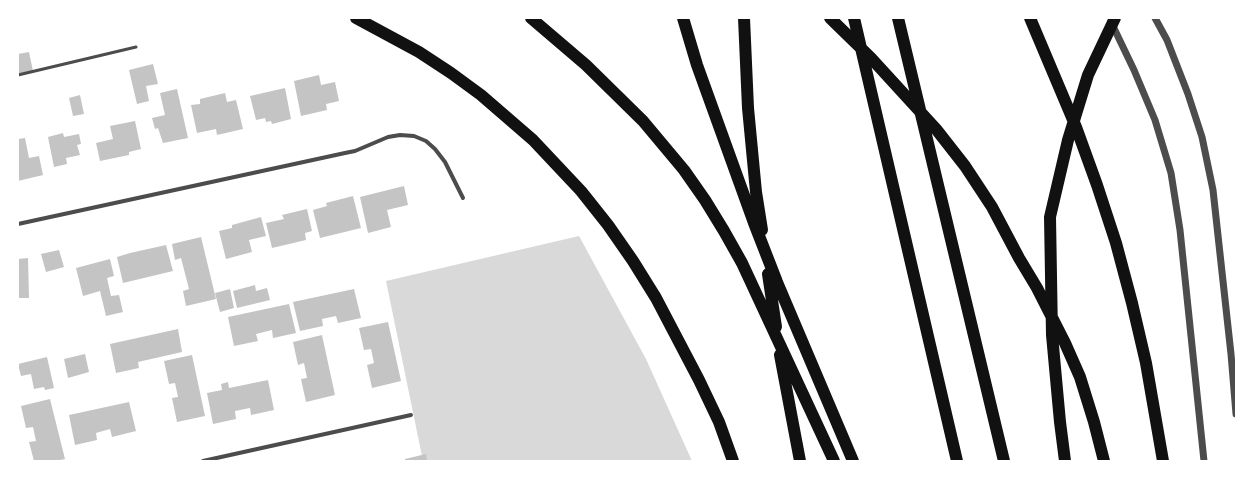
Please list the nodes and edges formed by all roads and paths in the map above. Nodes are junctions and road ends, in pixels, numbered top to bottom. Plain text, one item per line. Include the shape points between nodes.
1 (356, 18) edge
2 (531, 18) edge
3 (683, 18) edge
4 (744, 18) edge
5 (830, 18) edge
6 (854, 18) edge
7 (898, 18) edge
8 (1030, 18) edge
9 (1109, 18) edge
10 (1115, 18) edge
11 (1155, 18) edge
12 (136, 47) dead end
13 (18, 75) edge
14 (463, 198) dead end
15 (18, 224) edge
16 (1236, 414) edge
17 (411, 415) dead end
18 (203, 461) edge
19 (733, 461) edge
20 (800, 461) edge
21 (834, 461) edge
22 (853, 461) edge
23 (957, 461) edge
24 (1004, 461) edge
25 (1065, 461) edge
26 (1104, 461) edge
27 (1164, 461) edge
28 (1204, 461) edge

1 - 19 highway via 419,52 480,95 533,140 581,191 608,225 656,298 719,422
2 - 21 highway via 586,65 643,121 684,170 705,200 742,263
3 - 22 highway via 699,73 754,223
4 - 20 highway via 748,108 756,192 781,358
5 - 26 highway via 936,128 992,207 1037,288 1080,377
6 - 23 highway
7 - 24 highway
8 - 27 highway via 1076,127 1116,243 1146,363
9 - 28 street via 1155,120 1171,173 1180,230
10 - 25 highway via 1088,75 1068,140 1050,217 1052,335
11 - 16 street via 1167,40 1188,94 1202,137 1213,190
12 - 13 lane
14 - 15 street via 445,162 435,149 426,141 414,136 400,135 388,137 355,151
17 - 18 street

